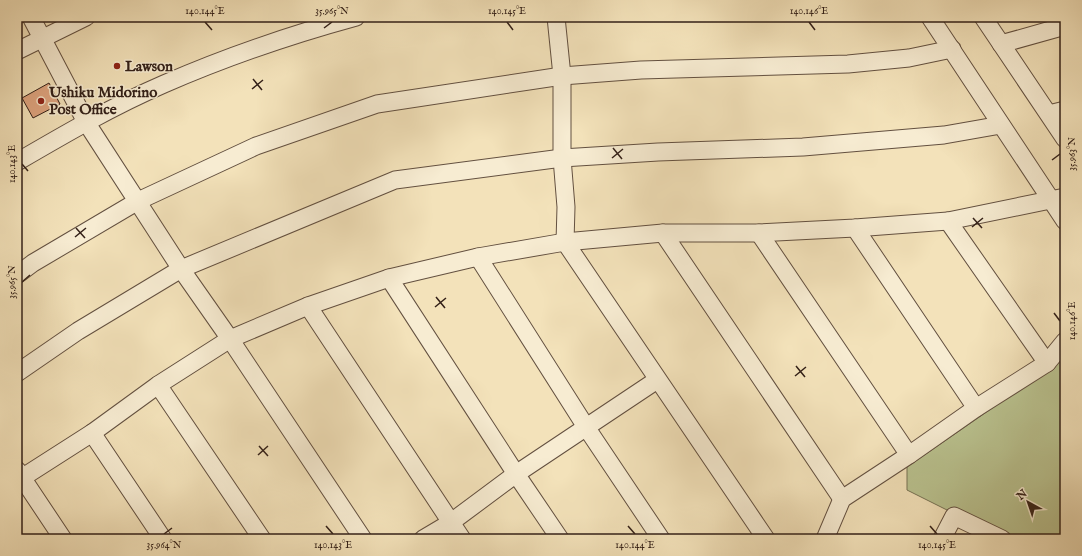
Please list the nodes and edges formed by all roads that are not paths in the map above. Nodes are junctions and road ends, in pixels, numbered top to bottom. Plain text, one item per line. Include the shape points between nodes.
1 (31, 17) edge
2 (86, 17) edge
3 (356, 17) edge
4 (556, 17) edge
5 (930, 17) edge
6 (983, 17) edge
7 (1065, 26) edge
8 (42, 39) junction
9 (1001, 44) junction
10 (952, 49) junction
11 (17, 51) edge
12 (562, 76) junction
13 (1065, 110) edge
14 (1048, 114) junction
15 (86, 122) junction
16 (1001, 125) junction
17 (1065, 139) edge
18 (562, 158) junction
19 (17, 162) edge
20 (1058, 198) edge
21 (138, 202) junction
22 (948, 221) junction
23 (1065, 221) edge
24 (855, 228) junction
25 (759, 233) junction
26 (663, 234) junction
27 (565, 242) junction
28 (478, 257) junction
29 (181, 269) junction
30 (17, 274) edge
31 (389, 278) junction
32 (308, 306) junction
33 (230, 339) junction
34 (1065, 341) edge
35 (1047, 363) junction
36 (17, 373) edge
37 (657, 380) junction
38 (158, 384) junction
39 (976, 408) junction
40 (586, 427) junction
41 (92, 433) junction
42 (909, 455) junction
43 (516, 474) junction
44 (19, 476) edge
45 (842, 499) junction
46 (450, 523) junction
47 (63, 539) edge
48 (163, 539) edge
49 (262, 539) edge
50 (363, 539) edge
51 (423, 539) edge
52 (462, 539) edge
53 (560, 539) edge
54 (661, 539) edge
55 (766, 539) edge
56 (825, 539) edge
57 (942, 539) edge
58 (1002, 539) edge

1 - 8 street
2 - 8 street
3 - 15 street via 263,45 163,84
4 - 12 street
5 - 10 street
6 - 9 street
7 - 9 street
8 - 11 street
8 - 15 street
9 - 14 street
10 - 12 street via 908,58 848,64 642,70
10 - 16 street
12 - 18 street
12 - 21 street via 377,104 256,146
13 - 14 street
14 - 17 street
15 - 19 street
15 - 21 street
16 - 18 street via 944,135 803,147
16 - 20 street
18 - 27 street via 566,207
18 - 29 street via 395,180
20 - 22 street
20 - 23 street
21 - 29 street
21 - 30 street
22 - 24 street
22 - 35 street
24 - 25 street
24 - 39 street
25 - 26 street
25 - 42 street
26 - 27 street
26 - 45 street
27 - 28 street
27 - 37 street
28 - 31 street
28 - 40 street
29 - 33 street
29 - 36 street via 78,331
31 - 32 street
31 - 43 street
32 - 33 street
32 - 46 street
33 - 38 street
33 - 50 street
34 - 35 street
35 - 39 street
37 - 40 street
37 - 55 street
38 - 41 street
38 - 49 street
39 - 42 street
40 - 43 street
40 - 54 street
41 - 44 street
41 - 48 street
42 - 45 street
43 - 46 street
43 - 53 street
44 - 47 street
45 - 56 street
46 - 51 street
46 - 52 street
57 - 58 street via 954,516

